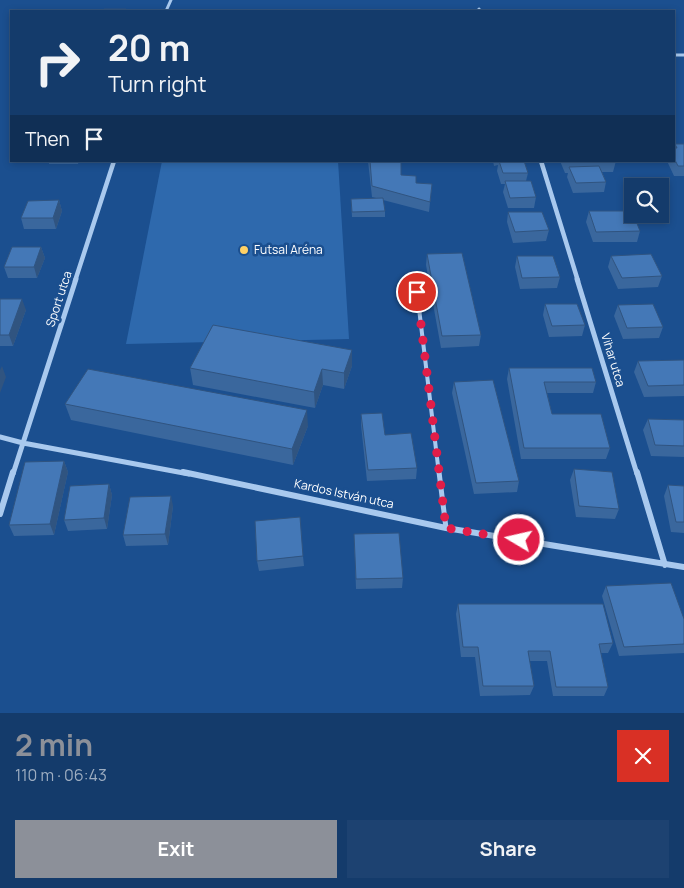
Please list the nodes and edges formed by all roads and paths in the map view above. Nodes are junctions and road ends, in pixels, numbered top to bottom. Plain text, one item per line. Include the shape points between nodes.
1 (114, 162) edge
2 (541, 162) edge
3 (417, 292) dead end
4 (0, 437) edge
5 (23, 443) junction
6 (0, 514) edge
7 (446, 528) junction
8 (665, 564) junction
9 (684, 567) edge

1 - 5 street, Sport utca
2 - 8 street, Vihar utca
3 - 7 lane
4 - 5 street, Kardos István utca
5 - 6 street, Sport utca
5 - 7 street, Kardos István utca via 229,481
7 - 8 street, Kardos István utca
8 - 9 street, Kardos István utca

